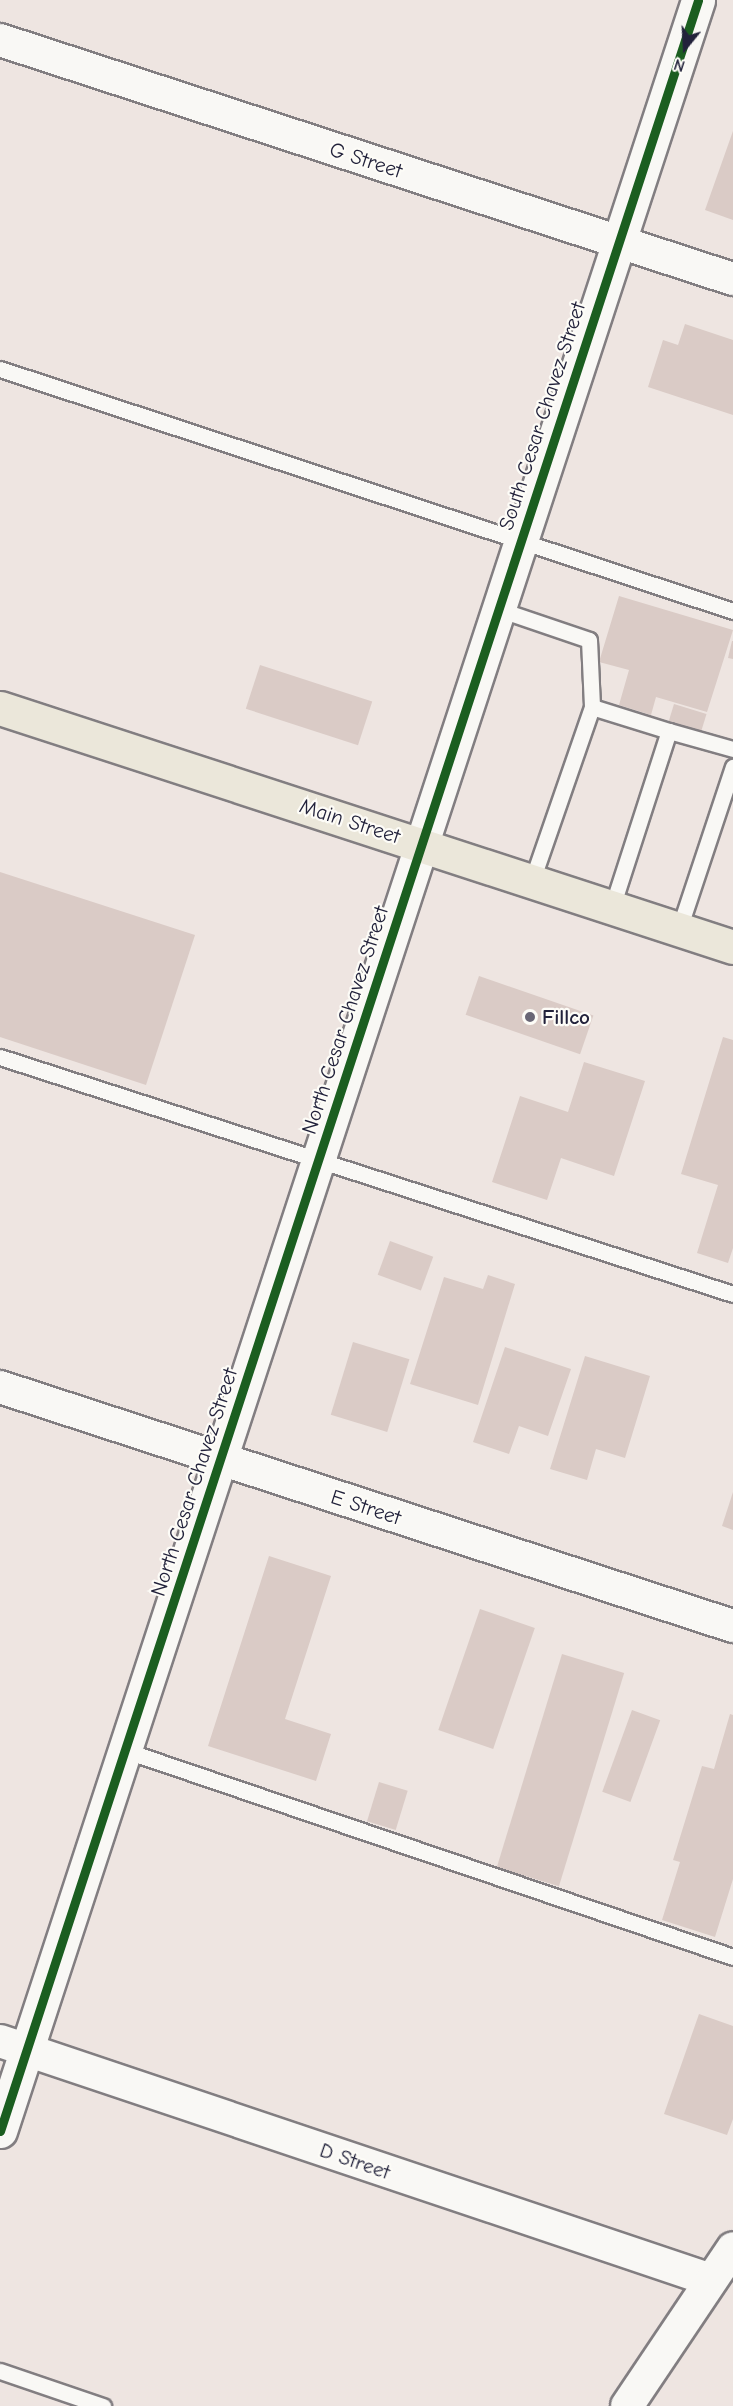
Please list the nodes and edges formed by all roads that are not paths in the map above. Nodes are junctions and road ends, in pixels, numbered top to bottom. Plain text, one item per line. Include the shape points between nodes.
1 (698, 0) edge
2 (0, 40) edge
3 (618, 242) junction
4 (733, 279) edge
5 (0, 369) edge
6 (520, 541) junction
7 (498, 609) junction
8 (733, 611) edge
9 (592, 707) junction
10 (0, 708) edge
11 (669, 731) junction
12 (733, 749) edge
13 (733, 767) edge
14 (421, 844) junction
15 (532, 880) junction
16 (612, 907) junction
17 (680, 929) junction
18 (733, 946) edge
19 (0, 1057) edge
20 (319, 1159) junction
21 (733, 1294) edge
22 (0, 1388) edge
23 (220, 1460) junction
24 (733, 1626) edge
25 (124, 1750) junction
26 (733, 1957) edge
27 (13, 2045) edge
28 (0, 2131) edge
29 (733, 2247) edge
30 (711, 2280) junction
31 (0, 2372) edge
32 (104, 2406) edge
33 (627, 2406) edge

1 - 3 street, South Cesar Chavez Street
2 - 3 street, G Street
3 - 4 street, G Street
3 - 6 street, South Cesar Chavez Street
5 - 6 lane
6 - 7 street, South Cesar Chavez Street
6 - 8 lane
7 - 9 lane via 589,640
7 - 14 street, South Cesar Chavez Street
9 - 11 lane
9 - 15 lane
10 - 14 main road, Main Street
11 - 12 lane
11 - 16 lane
13 - 17 lane
14 - 15 main road, Main Street
14 - 20 street, North Cesar Chavez Street
15 - 16 main road, Main Street
16 - 17 main road, Main Street
17 - 18 main road, Main Street
19 - 20 lane
20 - 21 lane
20 - 23 street, North Cesar Chavez Street
22 - 23 street, E Street
23 - 24 street, E Street
23 - 25 street, North Cesar Chavez Street
25 - 26 lane
25 - 27 street, North Cesar Chavez Street
27 - 28 street, North Cesar Chavez Street
27 - 30 street, D Street
29 - 30 street
30 - 33 street
31 - 32 lane

